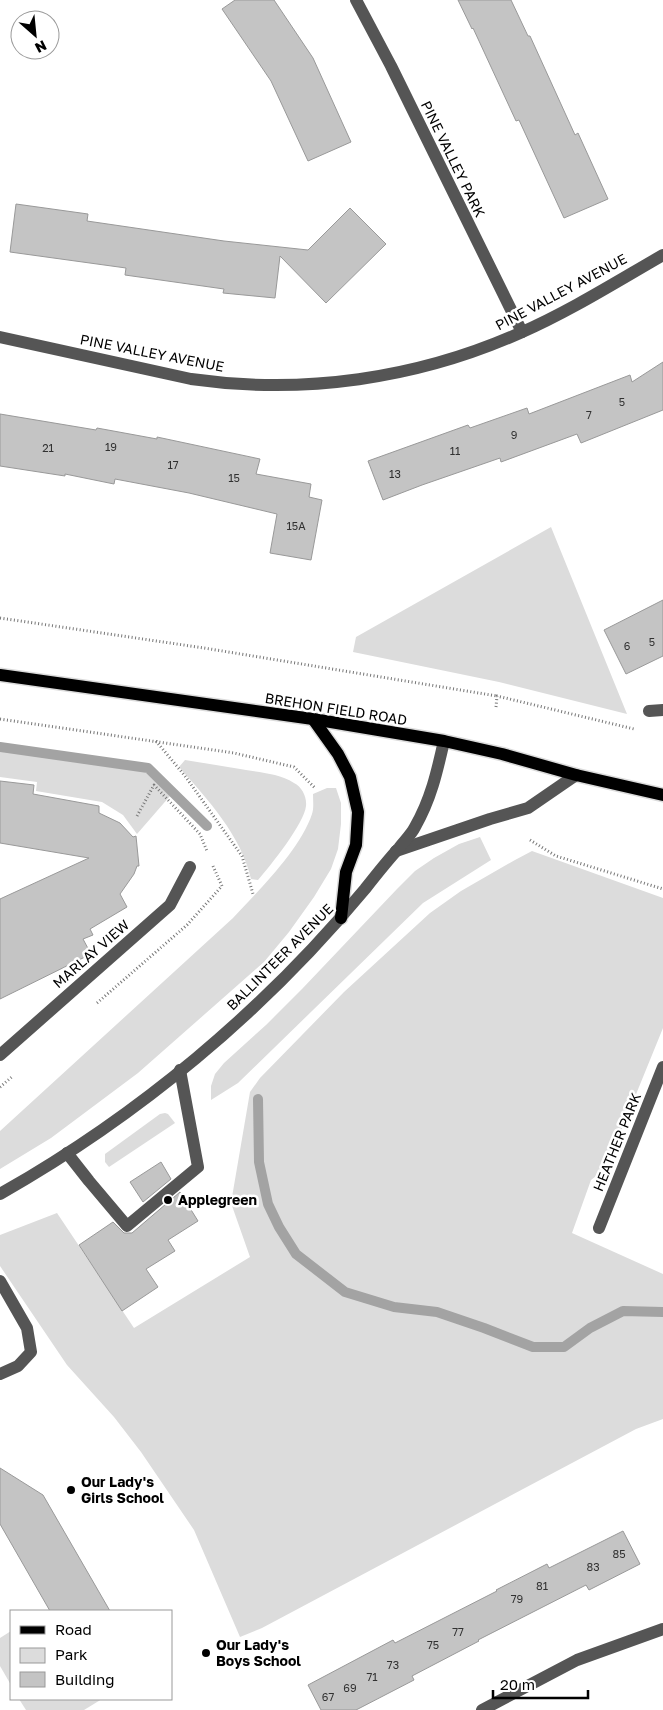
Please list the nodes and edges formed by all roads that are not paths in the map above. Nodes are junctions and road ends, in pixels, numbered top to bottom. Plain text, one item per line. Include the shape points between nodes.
1 (356, 0) edge
2 (663, 255) edge
3 (522, 332) junction
4 (0, 337) edge
5 (0, 675) edge
6 (663, 710) edge
7 (648, 711) dead end
8 (312, 719) junction
9 (444, 741) junction
10 (576, 775) junction
11 (663, 795) edge
12 (396, 851) junction
13 (190, 868) dead end
14 (341, 918) junction
15 (0, 1055) edge
16 (663, 1067) edge
17 (180, 1070) junction
18 (67, 1153) junction
19 (0, 1194) edge
20 (599, 1228) dead end
21 (0, 1281) edge
22 (0, 1374) edge
23 (663, 1629) edge
24 (482, 1710) edge

1 - 3 street, PINE VALLEY PARK
2 - 3 street, PINE VALLEY AVENUE
3 - 4 street, PINE VALLEY AVENUE via 490,346 398,374 284,386 191,379
5 - 8 main road, BREHON FIELD ROAD
6 - 7 street
8 - 9 main road, BREHON FIELD ROAD
8 - 14 main road via 338,754 350,777 358,812 356,845 346,872
9 - 10 main road, BREHON FIELD ROAD
9 - 12 street, BALLINTEER AVENUE via 428,802 414,829
10 - 11 main road, BREHON FIELD ROAD
10 - 12 street via 528,808
12 - 14 street, BALLINTEER AVENUE
13 - 15 street, MARLAY VIEW via 170,904
14 - 17 street, BALLINTEER AVENUE via 255,1007
16 - 20 street, HEATHER PARK
17 - 18 street, BALLINTEER AVENUE
17 - 18 street via 198,1167 127,1226
18 - 19 street, BALLINTEER AVENUE
21 - 22 street via 27,1328 31,1352 18,1366
23 - 24 street via 577,1660

